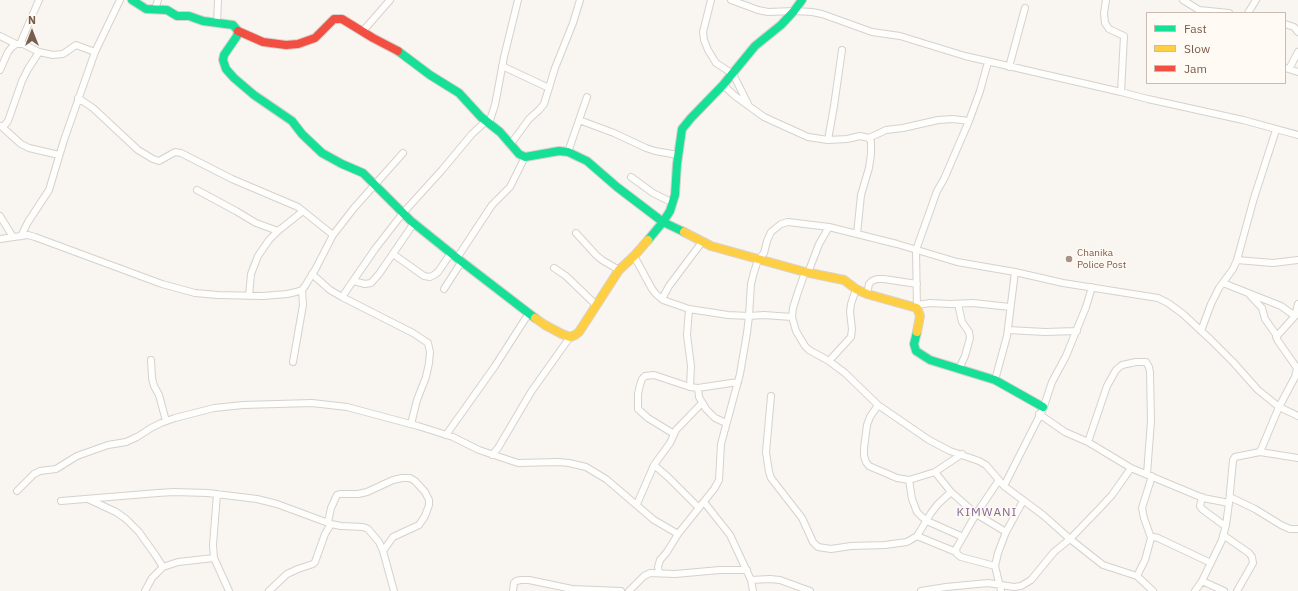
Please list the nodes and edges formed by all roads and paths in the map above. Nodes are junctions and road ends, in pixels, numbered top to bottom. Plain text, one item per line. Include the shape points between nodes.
1 (39, 0) edge
2 (120, 0) edge
3 (132, 0) edge
4 (158, 0) edge
5 (218, 0) edge
6 (390, 0) edge
7 (518, 0) edge
8 (580, 0) edge
9 (711, 0) edge
10 (731, 0) edge
11 (802, 0) edge
12 (1106, 0) edge
13 (1183, 0) edge
14 (1256, 0) edge
15 (1025, 8) dead end
16 (155, 9) junction
17 (794, 11) junction
18 (1200, 11) edge
19 (1214, 12) edge
20 (1249, 12) edge
21 (217, 23) junction
22 (1286, 24) edge
23 (238, 31) junction
24 (363, 31) junction
25 (1298, 32) edge
26 (1, 37) edge
27 (18, 44) junction
28 (842, 50) dead end
29 (39, 52) junction
30 (95, 52) junction
31 (1298, 52) edge
32 (988, 62) junction
33 (502, 66) junction
34 (1009, 67) junction
35 (1287, 68) edge
36 (0, 70) edge
37 (1298, 72) edge
38 (733, 74) junction
39 (724, 86) junction
40 (549, 88) junction
41 (1121, 92) junction
42 (587, 97) dead end
43 (78, 98) junction
44 (749, 106) junction
45 (578, 120) junction
46 (969, 121) junction
47 (488, 122) junction
48 (2, 126) edge
49 (1276, 130) junction
50 (1298, 135) edge
51 (869, 138) junction
52 (828, 140) junction
53 (510, 145) junction
54 (568, 152) junction
55 (403, 153) dead end
56 (678, 155) junction
57 (59, 156) junction
58 (525, 157) junction
59 (631, 177) dead end
60 (375, 185) junction
61 (197, 190) dead end
62 (673, 203) junction
63 (303, 211) junction
64 (403, 213) junction
65 (0, 216) edge
66 (663, 222) junction
67 (414, 223) junction
68 (829, 227) junction
69 (278, 231) junction
70 (576, 233) dead end
71 (857, 234) junction
72 (333, 235) junction
73 (21, 236) junction
74 (13, 237) junction
75 (0, 239) edge
76 (702, 242) junction
77 (916, 250) junction
78 (393, 254) junction
79 (634, 256) junction
80 (457, 257) junction
81 (758, 260) junction
82 (1237, 260) junction
83 (1298, 260) edge
84 (554, 268) dead end
85 (619, 270) junction
86 (1015, 272) junction
87 (807, 273) junction
88 (312, 274) junction
89 (353, 281) junction
90 (1223, 283) junction
91 (917, 284) junction
92 (1092, 287) junction
93 (444, 289) dead end
94 (856, 289) junction
95 (302, 290) junction
96 (1247, 292) junction
97 (867, 294) junction
98 (249, 296) junction
99 (342, 297) junction
100 (662, 299) junction
101 (958, 304) junction
102 (1298, 304) edge
103 (596, 305) junction
104 (917, 307) junction
105 (1010, 307) junction
106 (689, 309) junction
107 (529, 313) junction
108 (749, 316) junction
109 (1295, 316) junction
110 (792, 318) junction
111 (1008, 330) junction
112 (1077, 331) junction
113 (1201, 331) junction
114 (1277, 336) junction
115 (570, 337) junction
116 (151, 360) dead end
117 (829, 361) junction
118 (293, 362) dead end
119 (959, 369) junction
120 (995, 380) junction
121 (738, 382) junction
122 (690, 387) junction
123 (698, 388) junction
124 (771, 396) dead end
125 (702, 403) junction
126 (878, 405) junction
127 (1279, 407) junction
128 (1041, 411) junction
129 (1298, 416) edge
130 (166, 421) junction
131 (726, 423) junction
132 (411, 424) junction
133 (674, 434) junction
134 (446, 435) junction
135 (1088, 442) junction
136 (1260, 452) junction
137 (962, 454) junction
138 (492, 455) junction
139 (1298, 458) edge
140 (654, 465) junction
141 (1131, 468) junction
142 (935, 472) junction
143 (1150, 475) junction
144 (910, 480) junction
145 (999, 480) junction
146 (1004, 486) junction
147 (17, 491) dead end
148 (951, 492) junction
149 (217, 494) junction
150 (1202, 497) junction
151 (86, 499) junction
152 (1230, 500) junction
153 (61, 501) dead end
154 (1023, 501) junction
155 (704, 502) junction
156 (637, 504) junction
157 (699, 508) junction
158 (976, 514) junction
159 (927, 521) junction
160 (329, 523) junction
161 (1226, 526) junction
162 (1298, 529) edge
163 (1006, 532) junction
164 (678, 534) junction
165 (1223, 535) junction
166 (917, 536) junction
167 (963, 537) junction
168 (1070, 538) junction
169 (1151, 538) junction
170 (384, 551) junction
171 (956, 552) junction
172 (214, 558) junction
173 (1211, 563) junction
174 (995, 566) junction
175 (163, 568) junction
176 (747, 570) junction
177 (659, 572) junction
178 (1136, 576) junction
179 (751, 580) junction
180 (1202, 581) junction
181 (1001, 588) edge
182 (145, 591) edge
183 (229, 591) edge
184 (269, 591) edge
185 (394, 591) edge
186 (513, 591) edge
187 (620, 591) edge
188 (630, 591) edge
189 (753, 591) edge
190 (810, 591) edge
191 (922, 591) edge
192 (1152, 591) edge
193 (1195, 591) edge
194 (1224, 591) edge
195 (1237, 591) edge

1 - 27 street
2 - 30 street
3 - 16 street via 146,9
4 - 16 street
5 - 21 street
6 - 24 street
7 - 33 street
8 - 40 street
9 - 38 street via 703,32 704,40 716,63
10 - 17 street via 768,12
11 - 17 street
12 - 41 street via 1105,23 1109,29 1124,36
13 - 18 street
14 - 20 street
15 - 34 street
16 - 21 street
17 - 32 street via 822,14 872,32 900,36
17 - 38 street via 782,25 755,46
18 - 19 street
21 - 23 street via 233,25
22 - 25 street via 1294,27
23 - 24 street via 263,42 298,44 315,38 334,19 340,18
23 - 60 street via 235,41 224,55 226,69 254,95 292,121 322,153 363,173
24 - 47 street via 451,87
26 - 27 street
27 - 29 street
27 - 36 street via 8,52
28 - 52 street
29 - 30 street via 58,55 76,45
29 - 48 street via 22,81 8,121
30 - 43 street
31 - 35 street
32 - 34 street
32 - 46 street
33 - 40 street
33 - 47 street via 495,105
34 - 41 street
35 - 37 street
38 - 39 street
38 - 44 street
39 - 44 street
39 - 56 street via 682,129
40 - 53 street via 544,104 528,119
41 - 49 street
42 - 45 street
43 - 57 street
43 - 63 street via 153,160 164,160 175,152 181,152 211,169
44 - 52 street via 764,117 800,133
45 - 54 street
45 - 56 street via 646,148
46 - 51 street via 938,120 886,130
46 - 77 street via 937,191
47 - 53 street
47 - 64 street via 472,134
48 - 57 street via 25,146
49 - 50 street
49 - 82 street
51 - 52 street via 860,136
51 - 71 street via 871,154 860,200
53 - 58 street
54 - 58 street via 550,152
54 - 66 street via 587,161
55 - 60 street
56 - 62 street
57 - 73 street via 49,190
58 - 80 street via 510,187 492,205
59 - 62 street via 653,193
60 - 64 street
60 - 72 street
61 - 69 street via 256,223
62 - 66 street
63 - 69 street
63 - 72 street
64 - 67 street
64 - 89 street
65 - 74 street
66 - 76 street
66 - 79 street
67 - 78 street
67 - 80 street
68 - 71 street
68 - 81 street via 788,222 781,224 771,232 764,253
68 - 87 street
69 - 98 street via 258,256 250,281
70 - 85 street via 596,255
71 - 77 street
72 - 88 street
73 - 74 street
73 - 98 street via 28,235 48,241 178,289 195,293
74 - 75 street
76 - 81 street
76 - 100 street
77 - 86 street via 957,262
77 - 91 street
78 - 80 street via 424,276 430,277
78 - 89 street via 371,283
79 - 85 street
79 - 100 street via 652,289
80 - 93 street
80 - 107 street
81 - 87 street
81 - 108 street via 751,284
82 - 83 street via 1273,263
82 - 90 street
84 - 103 street
85 - 103 street
86 - 92 street
86 - 105 street
87 - 94 street via 846,281
87 - 110 street via 795,301
88 - 95 street
88 - 99 street
89 - 99 street
90 - 96 street
90 - 113 street via 1211,304
91 - 97 street via 877,279 869,284
91 - 104 street
92 - 112 street
92 - 113 street via 1158,298 1183,314
94 - 97 street
94 - 117 street via 850,312 851,337
95 - 98 street via 288,294
95 - 118 street via 303,305
96 - 109 street via 1281,306
96 - 114 street via 1263,310 1265,319
97 - 104 street
99 - 132 street via 428,343 429,363
100 - 106 street
101 - 104 street via 930,303
101 - 105 street
101 - 119 street via 962,322 970,338
102 - 109 street
103 - 115 street via 579,332
104 - 119 street via 920,321 914,344 916,351 930,360
105 - 111 street
106 - 108 street
106 - 122 street via 687,335 691,366
107 - 115 street
107 - 134 street via 499,361
108 - 110 street
108 - 121 street
109 - 114 street
110 - 117 street via 805,346
111 - 112 street
111 - 120 street
112 - 128 street
113 - 127 street via 1258,390
114 - 127 street via 1297,368
115 - 138 street via 531,392
116 - 130 street via 152,378
117 - 126 street
119 - 120 street
120 - 128 street
121 - 123 street
121 - 131 street
122 - 123 street
122 - 133 street via 654,375 642,379 638,409
123 - 125 street
124 - 166 street via 766,452 769,472 802,518 818,547 832,549 891,545 907,542
125 - 131 street via 710,414
125 - 133 street
126 - 137 street via 929,440
126 - 144 street via 867,425 864,448 866,462 874,469
127 - 129 street
127 - 136 street
128 - 135 street via 1065,432
128 - 146 street
130 - 132 street via 214,408 312,403 347,407
130 - 147 street via 126,442 108,445 77,456 56,469 40,470
131 - 155 street via 721,444 719,480
132 - 134 street
133 - 140 street
134 - 138 street
135 - 141 street
135 - 143 street via 1107,386 1116,370 1122,365 1146,362 1150,372
136 - 139 street
136 - 152 street via 1235,457 1233,460
137 - 142 street
137 - 145 street via 986,465
138 - 156 street via 518,464 558,462 586,467 606,478
140 - 156 street
140 - 157 street
141 - 143 street
141 - 168 street via 1108,499
142 - 144 street
142 - 148 street
143 - 150 street
143 - 169 street via 1142,508
144 - 159 street via 915,508
145 - 146 street
145 - 158 street
146 - 154 street
148 - 158 street
148 - 159 street via 938,504
149 - 151 street via 174,492
149 - 160 street via 277,504
149 - 172 street
150 - 152 street
150 - 161 street via 1202,509
151 - 153 street
151 - 175 street via 126,519 139,532
152 - 161 street
152 - 162 street via 1255,509 1290,529
154 - 163 street
154 - 168 street
155 - 157 street
155 - 176 street via 726,529
156 - 164 street via 654,520
157 - 164 street
158 - 163 street
158 - 167 street
159 - 166 street
159 - 167 street
160 - 170 street via 368,529
160 - 170 street via 331,508 337,495 367,492 393,480 410,478 425,492 429,505 420,525 392,537
160 - 184 street via 315,562 287,574
161 - 165 street
163 - 174 street
164 - 177 street via 660,560
165 - 173 street
165 - 195 street via 1252,557 1253,563
166 - 171 street
167 - 171 street
168 - 178 street via 1103,564
168 - 181 street via 1054,552 1031,580 1021,586
169 - 173 street via 1158,538
169 - 178 street via 1145,560
170 - 185 street
171 - 174 street via 958,556
172 - 175 street via 178,562
172 - 183 street
173 - 180 street
174 - 181 street
175 - 182 street via 152,578
176 - 177 street via 676,574
176 - 179 street
177 - 188 street via 646,574
178 - 192 street
179 - 189 street
179 - 190 street via 780,580
180 - 193 street
180 - 194 street
181 - 191 street via 988,583
186 - 187 street via 514,583 521,580 572,589

